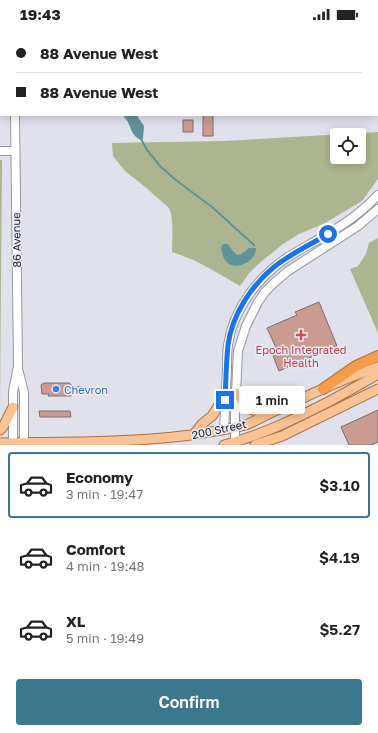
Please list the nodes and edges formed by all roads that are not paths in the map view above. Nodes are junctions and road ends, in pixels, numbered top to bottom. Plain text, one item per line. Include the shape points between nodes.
1 (14, 116) edge
2 (0, 151) edge
3 (15, 151) junction
4 (378, 195) edge
5 (378, 209) edge
6 (378, 356) edge
7 (18, 366) junction
8 (378, 367) edge
9 (378, 374) edge
10 (323, 389) junction
11 (378, 389) edge
12 (237, 393) junction
13 (225, 400) junction
14 (13, 406) junction
15 (266, 414) junction
16 (235, 427) junction
17 (0, 430) edge
18 (224, 430) junction
19 (194, 434) junction
20 (0, 443) edge
21 (235, 443) edge
22 (13, 444) edge
23 (24, 444) edge
24 (224, 445) edge
25 (255, 445) edge

1 - 3 main road, 86 Avenue
2 - 3 main road
3 - 7 main road, 86 Avenue
4 - 13 main road via 355,217 273,268 249,294 238,313 228,344
5 - 12 main road via 358,226 288,271 258,302 238,351
6 - 10 highway via 356,366
7 - 14 main road, 86 Avenue
7 - 23 main road, 86 Avenue via 24,392
8 - 10 main road, 200 Street
9 - 21 main road via 288,422
10 - 15 main road, 200 Street
11 - 25 main road via 282,436
12 - 15 main road via 246,407
12 - 16 main road
13 - 18 main road
13 - 19 main road
14 - 17 main road
14 - 22 main road, 86 Avenue
15 - 16 main road, 200 Street
16 - 18 main road, 200 Street
16 - 21 main road
18 - 19 main road, 200 Street
18 - 24 main road
19 - 23 main road, 200 Street via 107,442
20 - 22 main road, 200 Street
21 - 24 main road
22 - 23 main road, 200 Street

